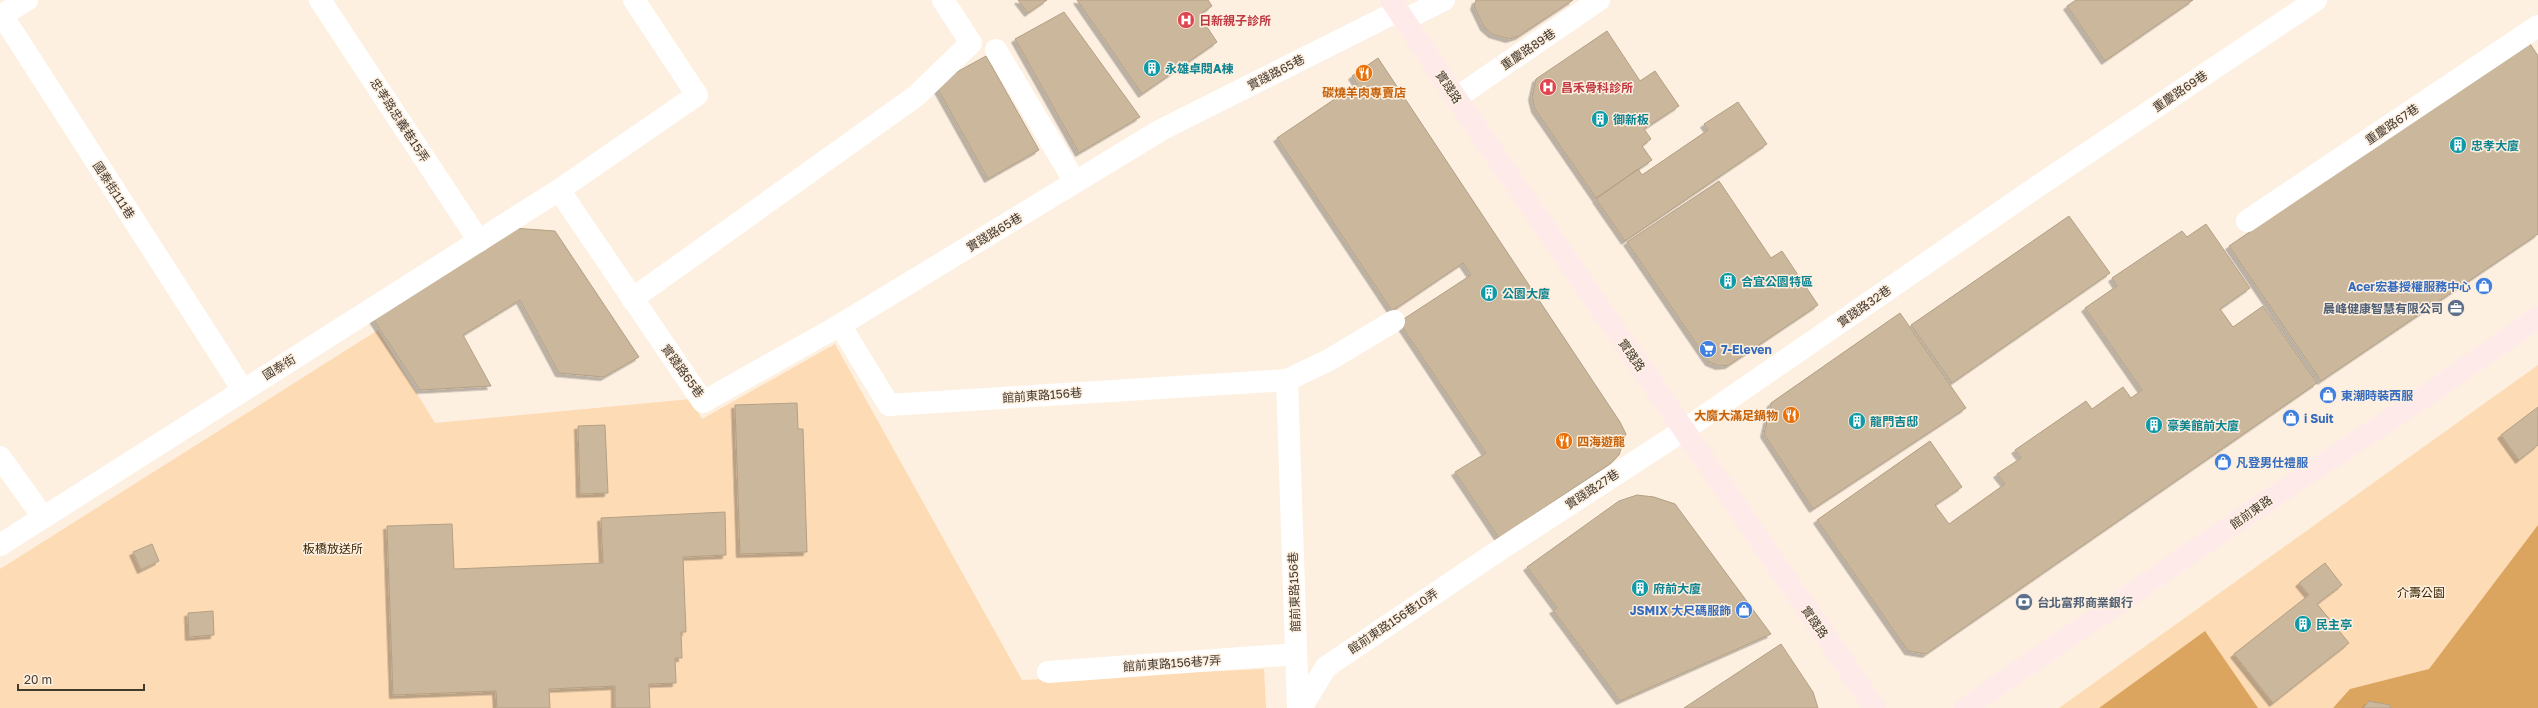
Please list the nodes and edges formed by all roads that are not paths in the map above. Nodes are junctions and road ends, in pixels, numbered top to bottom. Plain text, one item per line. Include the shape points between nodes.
1 (27, 0) edge
2 (320, 0) edge
3 (634, 0) edge
4 (943, 0) edge
5 (1444, 0) edge
6 (1599, 0) edge
7 (2316, 0) edge
8 (1398, 10) edge
9 (2538, 26) edge
10 (6, 32) edge
11 (996, 50) dead end
12 (1456, 98) junction
13 (1076, 182) junction
14 (2044, 182) joint
15 (559, 190) junction
16 (2247, 221) dead end
17 (480, 241) junction
18 (632, 299) junction
19 (2538, 317) edge
20 (1394, 321) dead end
21 (840, 326) junction
22 (1287, 380) junction
23 (243, 390) junction
24 (1684, 430) junction
25 (0, 457) edge
26 (43, 517) junction
27 (0, 545) edge
28 (1500, 549) joint
29 (1296, 654) junction
30 (1048, 672) dead end
31 (1298, 708) edge
32 (1301, 708) edge
33 (1875, 708) edge
34 (1965, 708) edge

1 - 10 street, 國泰街111巷 via 2,15
2 - 17 street, 忠孝路忠義巷15弄
3 - 15 street, 國泰街 via 697,94
4 - 18 street via 971,43 916,96
5 - 8 street, 實踐路65巷
6 - 12 street, 重慶路89巷
7 - 14 street, 重慶路69巷
8 - 12 street, 實踐路
8 - 13 street, 實踐路65巷 via 1161,130
9 - 16 street, 重慶路67巷
10 - 23 street, 國泰街111巷
11 - 13 street
12 - 24 street, 實踐路
13 - 21 street, 實踐路65巷
14 - 24 street, 實踐路32巷
15 - 17 street, 國泰街
15 - 18 street, 實踐路65巷
17 - 23 street, 國泰街
18 - 21 street, 實踐路65巷 via 703,402
19 - 34 street, 館前東路
20 - 22 street, 館前東路156巷 via 1329,360
21 - 22 street, 館前東路156巷 via 889,405
22 - 29 street, 館前東路156巷
23 - 26 street, 國泰街
24 - 28 street, 實踐路27巷
24 - 33 street, 實踐路
25 - 26 street
26 - 27 street, 國泰街
28 - 32 street, 館前東路156巷10弄 via 1326,667
29 - 30 street, 館前東路156巷7弄
29 - 31 street, 館前東路156巷

